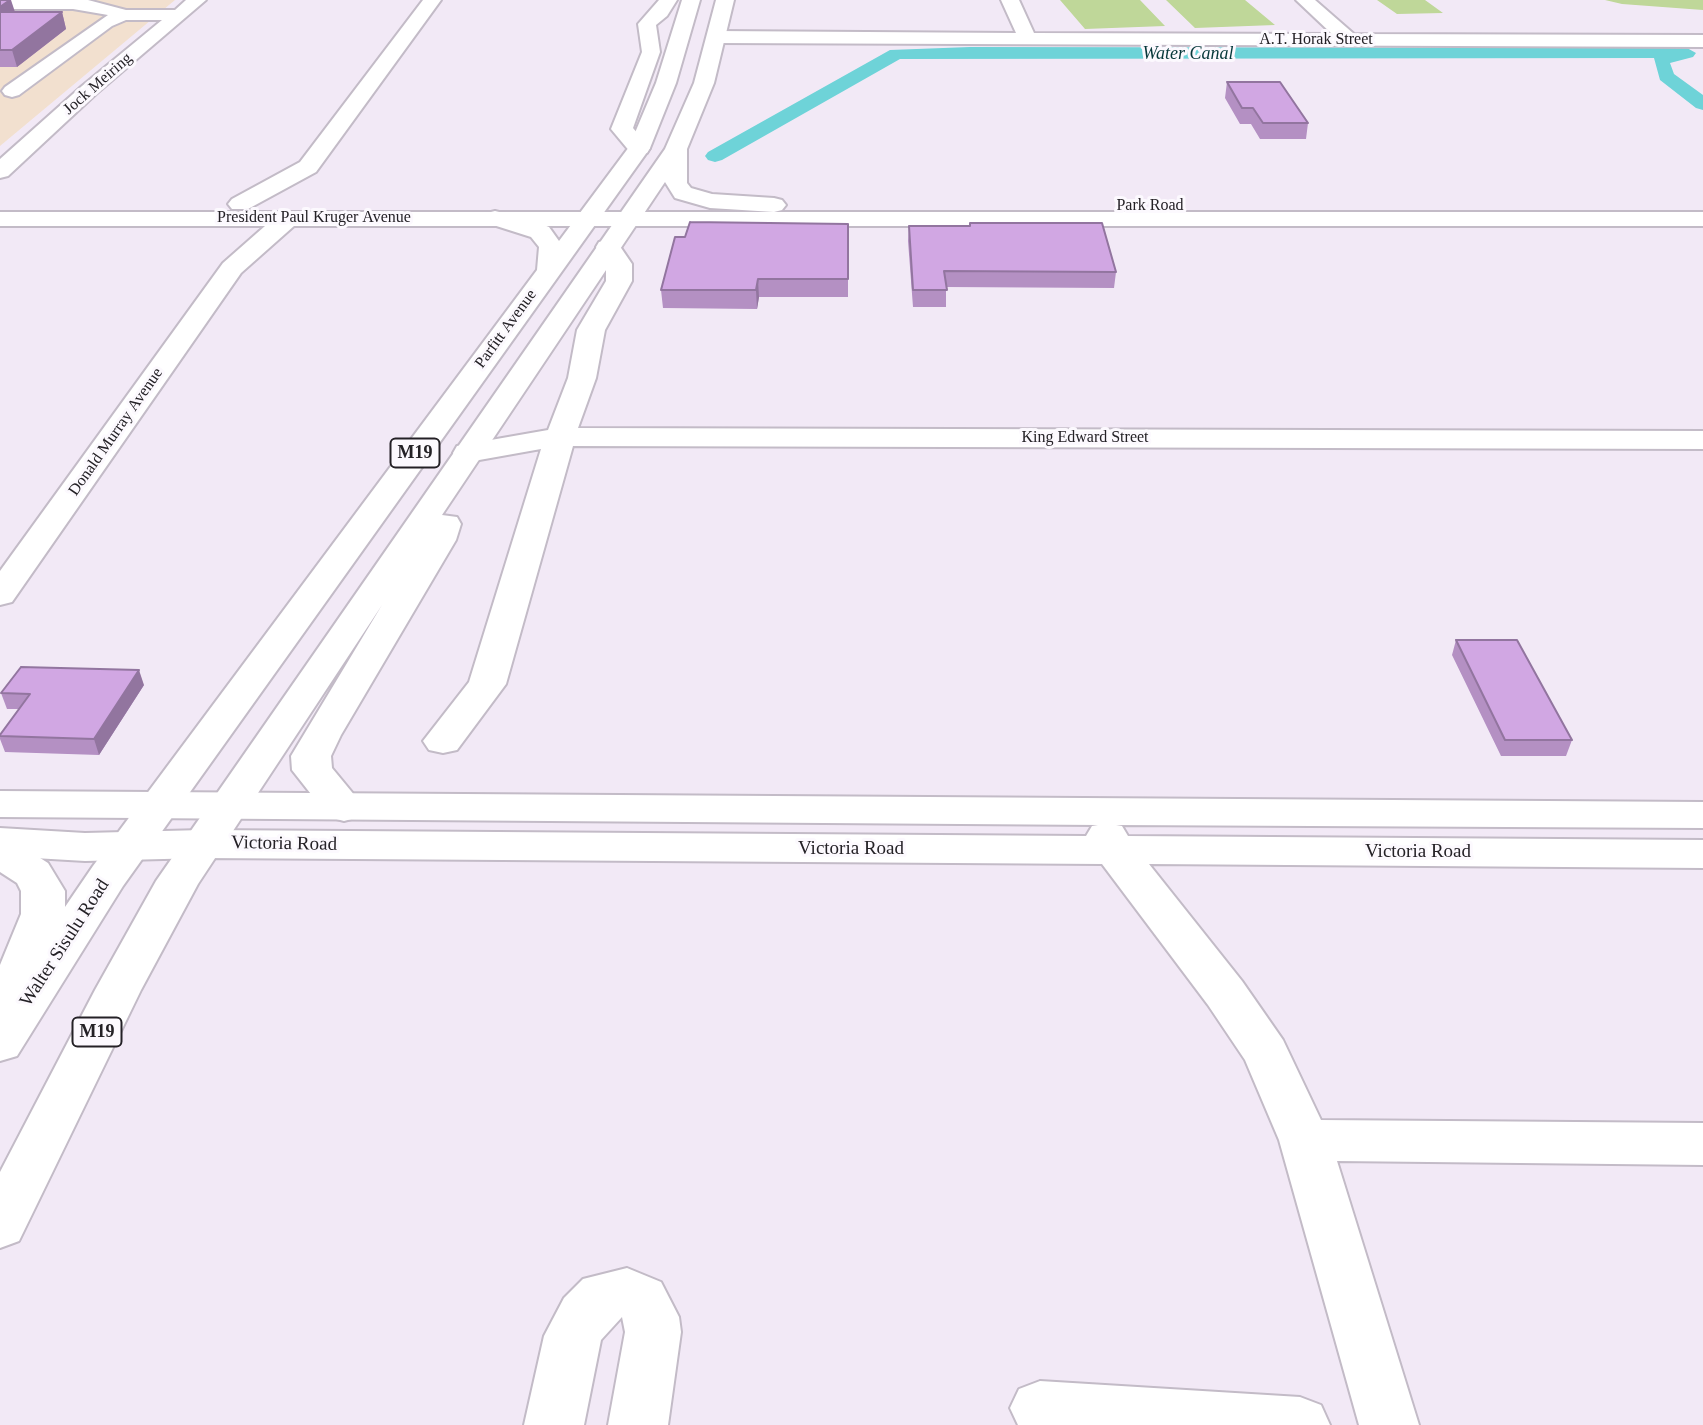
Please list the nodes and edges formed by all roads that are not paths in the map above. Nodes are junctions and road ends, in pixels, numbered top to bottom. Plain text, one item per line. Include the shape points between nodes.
1 (197, 0) edge
2 (432, 0) edge
3 (668, 0) edge
4 (691, 0) edge
5 (710, 0) edge
6 (725, 0) edge
7 (1010, 0) edge
8 (1304, 0) edge
9 (0, 4) edge
10 (151, 7) edge
11 (124, 15) junction
12 (179, 15) junction
13 (647, 24) junction
14 (683, 24) junction
15 (1028, 39) junction
16 (1350, 40) junction
17 (1112, 41) junction
18 (1693, 41) edge
19 (715, 44) junction
20 (1703, 58) edge
21 (1117, 63) dead end
22 (29, 78) junction
23 (97, 84) junction
24 (6, 92) edge
25 (659, 103) junction
26 (639, 148) junction
27 (676, 149) junction
28 (309, 167) junction
29 (0, 171) edge
30 (0, 204) edge
31 (240, 204) junction
32 (774, 205) junction
33 (1703, 208) edge
34 (297, 211) junction
35 (592, 211) junction
36 (633, 211) junction
37 (217, 217) junction
38 (495, 218) junction
39 (0, 219) edge
40 (1703, 219) edge
41 (608, 247) junction
42 (232, 268) junction
43 (549, 270) junction
44 (560, 437) junction
45 (1703, 440) edge
46 (468, 453) junction
47 (438, 497) junction
48 (0, 596) edge
49 (443, 741) dead end
50 (0, 804) edge
51 (160, 804) junction
52 (228, 805) junction
53 (344, 808) junction
54 (1519, 814) junction
55 (1703, 815) edge
56 (805, 829) junction
57 (1105, 831) junction
58 (0, 842) edge
59 (203, 844) junction
60 (132, 846) junction
61 (0, 852) edge
62 (1537, 853) junction
63 (1703, 854) edge
64 (0, 1023) edge
65 (0, 1043) edge
66 (1305, 1140) junction
67 (1703, 1144) edge
68 (0, 1225) edge
69 (1040, 1408) dead end
70 (554, 1425) edge
71 (638, 1425) edge
72 (1300, 1425) edge
73 (1390, 1425) edge

1 - 12 main road, Jock Meiring
2 - 28 main road
3 - 13 main road
4 - 14 main road, Parfitt Avenue / M19
5 - 14 main road via 704,17
6 - 19 main road, Parfitt Avenue / M19
7 - 15 main road
8 - 16 main road
9 - 11 main road via 98,6
10 - 11 main road
10 - 12 main road
11 - 22 main road via 106,22
12 - 23 main road, Jock Meiring
13 - 14 main road
13 - 26 main road via 650,52 622,132
14 - 25 main road, Parfitt Avenue / M19
15 - 17 main road, A.T. Horak Street
15 - 19 main road, A.T. Horak Street via 802,39
16 - 17 main road, A.T. Horak Street
16 - 18 main road, A.T. Horak Street
17 - 21 main road
18 - 20 main road
19 - 25 main road, A.T. Horak Street via 694,46 678,91
19 - 27 main road, Parfitt Avenue / M19
22 - 23 main road
22 - 24 main road
23 - 24 main road
23 - 29 main road, Jock Meiring
25 - 26 main road, Parfitt Avenue / M19
26 - 35 main road, Parfitt Avenue / M19
27 - 32 main road via 676,184 683,193 710,201
27 - 36 main road, Parfitt Avenue / M19
28 - 31 main road
28 - 34 main road
30 - 31 main road, President Paul Kruger Avenue
31 - 34 main road, President Paul Kruger Avenue
32 - 33 main road, Park Road
32 - 36 main road, Park Road
34 - 35 main road, President Paul Kruger Avenue
34 - 37 main road, President Paul Kruger Avenue
34 - 38 main road, President Paul Kruger Avenue
34 - 42 main road, Donald Murray Avenue
35 - 36 main road, President Paul Kruger Avenue
35 - 38 main road, President Paul Kruger Avenue
35 - 43 main road, Parfitt Avenue / M19
36 - 40 main road, Park Road
36 - 41 main road, Parfitt Avenue / M19
37 - 39 main road, President Paul Kruger Avenue
37 - 42 main road via 233,231
38 - 43 main road via 540,232 551,247
41 - 44 main road via 619,264 619,281 591,330 582,378
41 - 46 main road, Parfitt Avenue / M19
42 - 48 main road, Donald Murray Avenue
43 - 51 main road, Parfitt Avenue / M19
44 - 45 main road, King Edward Street
44 - 46 main road, King Edward Street
44 - 49 main road via 487,684
46 - 47 main road, Parfitt Avenue / M19
47 - 52 main road, Parfitt Avenue / M19
47 - 53 main road via 448,516 439,540 312,756 312,770
50 - 51 main road, Victoria Road
51 - 52 main road, Victoria Road
51 - 60 main road, M19
52 - 53 main road, Victoria Road
52 - 59 main road, Parfitt Avenue / M19
53 - 56 main road, Victoria Road
54 - 55 main road, Victoria Road
54 - 57 main road, Victoria Road
54 - 62 main road
56 - 57 main road, Victoria Road
56 - 59 main road, Victoria Road
57 - 62 main road, Victoria Road
57 - 66 main road via 1259,1043
58 - 60 main road, Victoria Road
59 - 60 main road, Victoria Road
59 - 68 main road, M19 via 118,990
60 - 65 main road, Walter Sisulu Road / M19
61 - 64 main road via 33,873 43,891 43,914
62 - 63 main road, Victoria Road
66 - 67 main road
66 - 73 main road
69 - 72 main road
70 - 71 main road via 573,1336 603,1296 627,1292 641,1299 653,1332

